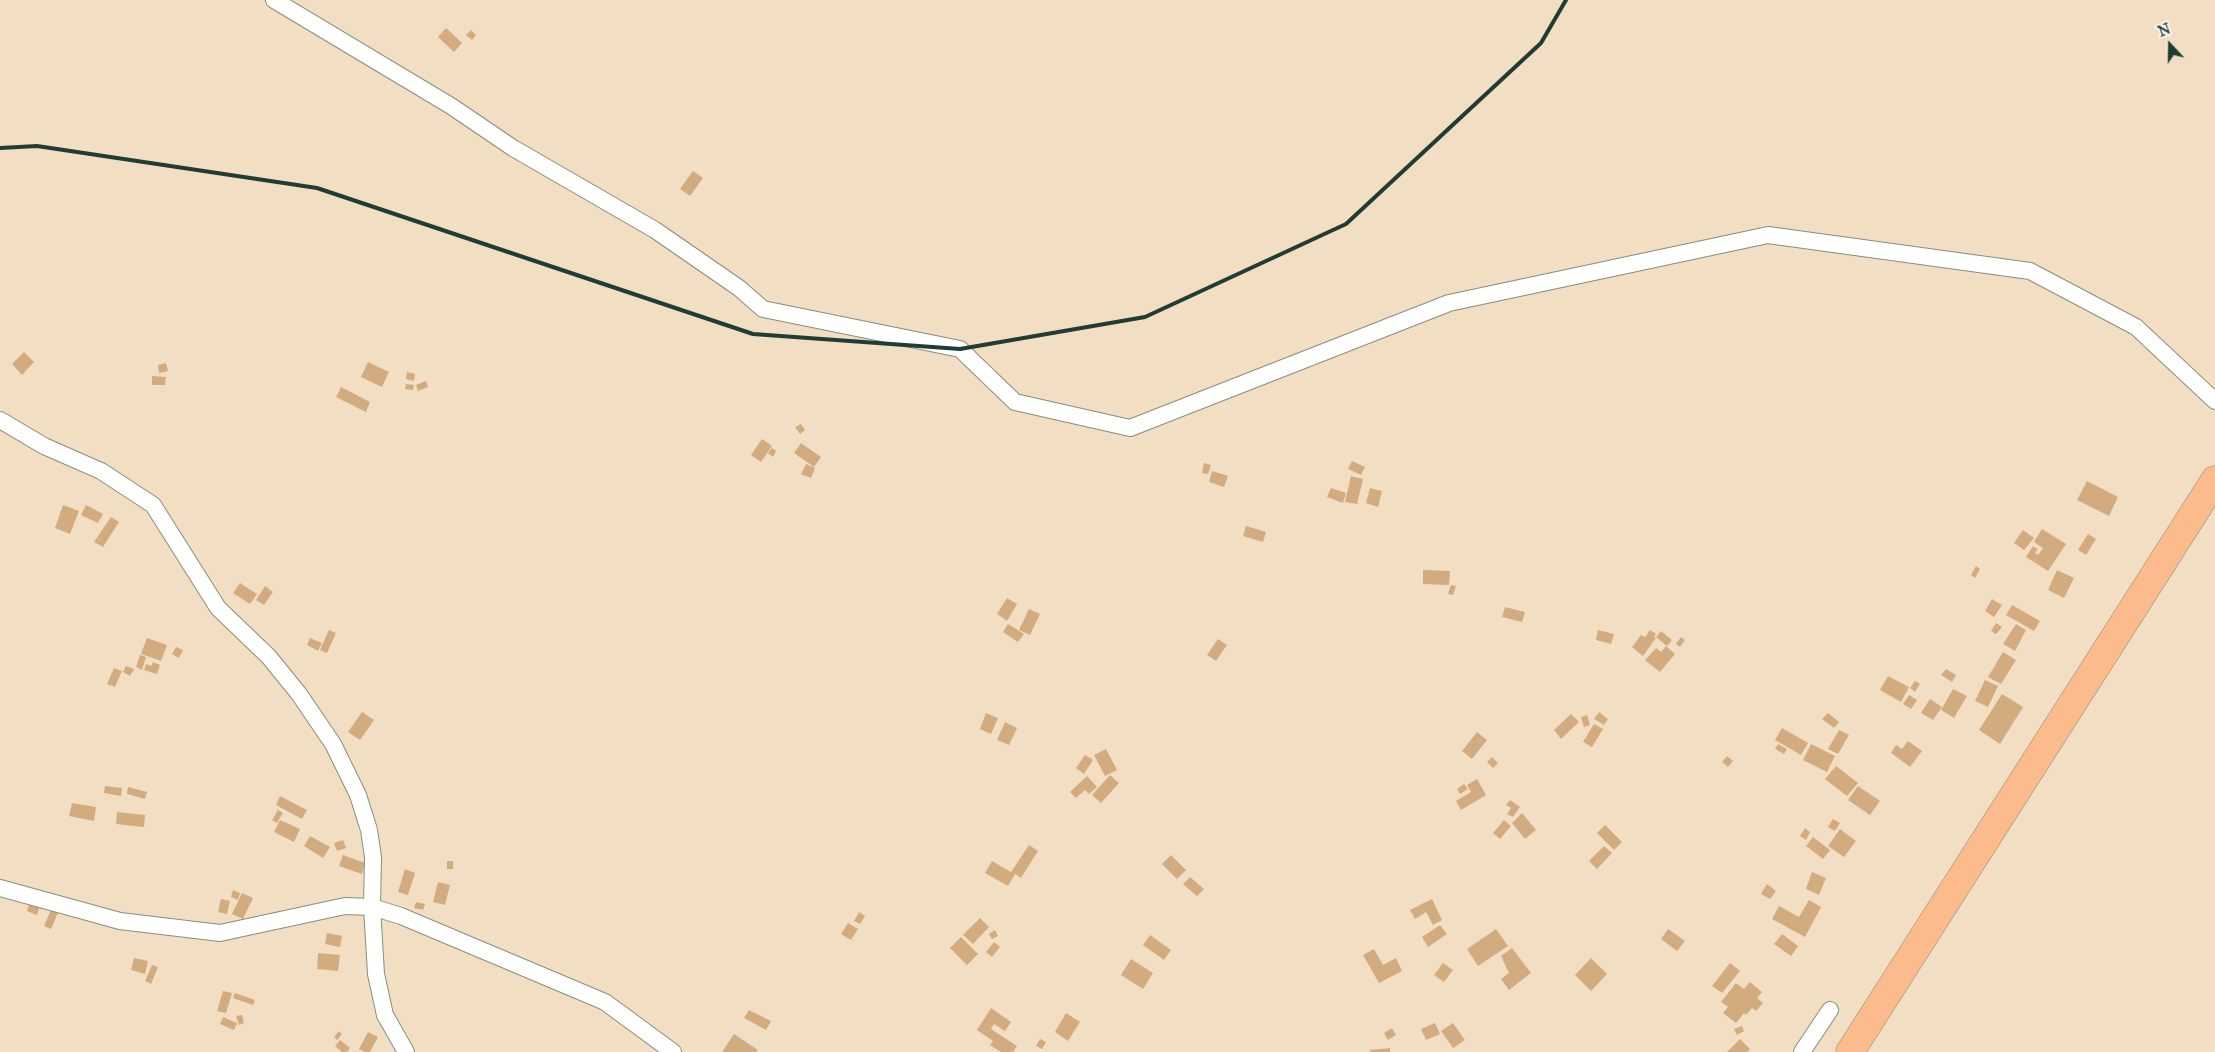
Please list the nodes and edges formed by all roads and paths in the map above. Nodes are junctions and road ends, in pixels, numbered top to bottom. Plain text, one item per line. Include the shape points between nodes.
1 (274, 0) edge
2 (2215, 401) edge
3 (0, 420) edge
4 (2215, 480) edge
5 (0, 888) edge
6 (372, 907) junction
7 (1830, 1010) dead end
8 (406, 1052) edge
9 (673, 1052) edge
10 (1802, 1052) edge
11 (1850, 1052) edge

1 - 2 street via 513,148 655,230 763,308 960,349 1015,402 1130,428 1449,303 1768,235 2030,271 2136,327
3 - 6 street via 44,446 101,471 153,505 218,608 269,657 299,694 333,744 358,795 373,857
4 - 11 highway
5 - 6 street via 120,921 220,933 345,906
6 - 8 street via 376,974 384,1015
6 - 9 street via 401,916 605,1002
7 - 10 street

